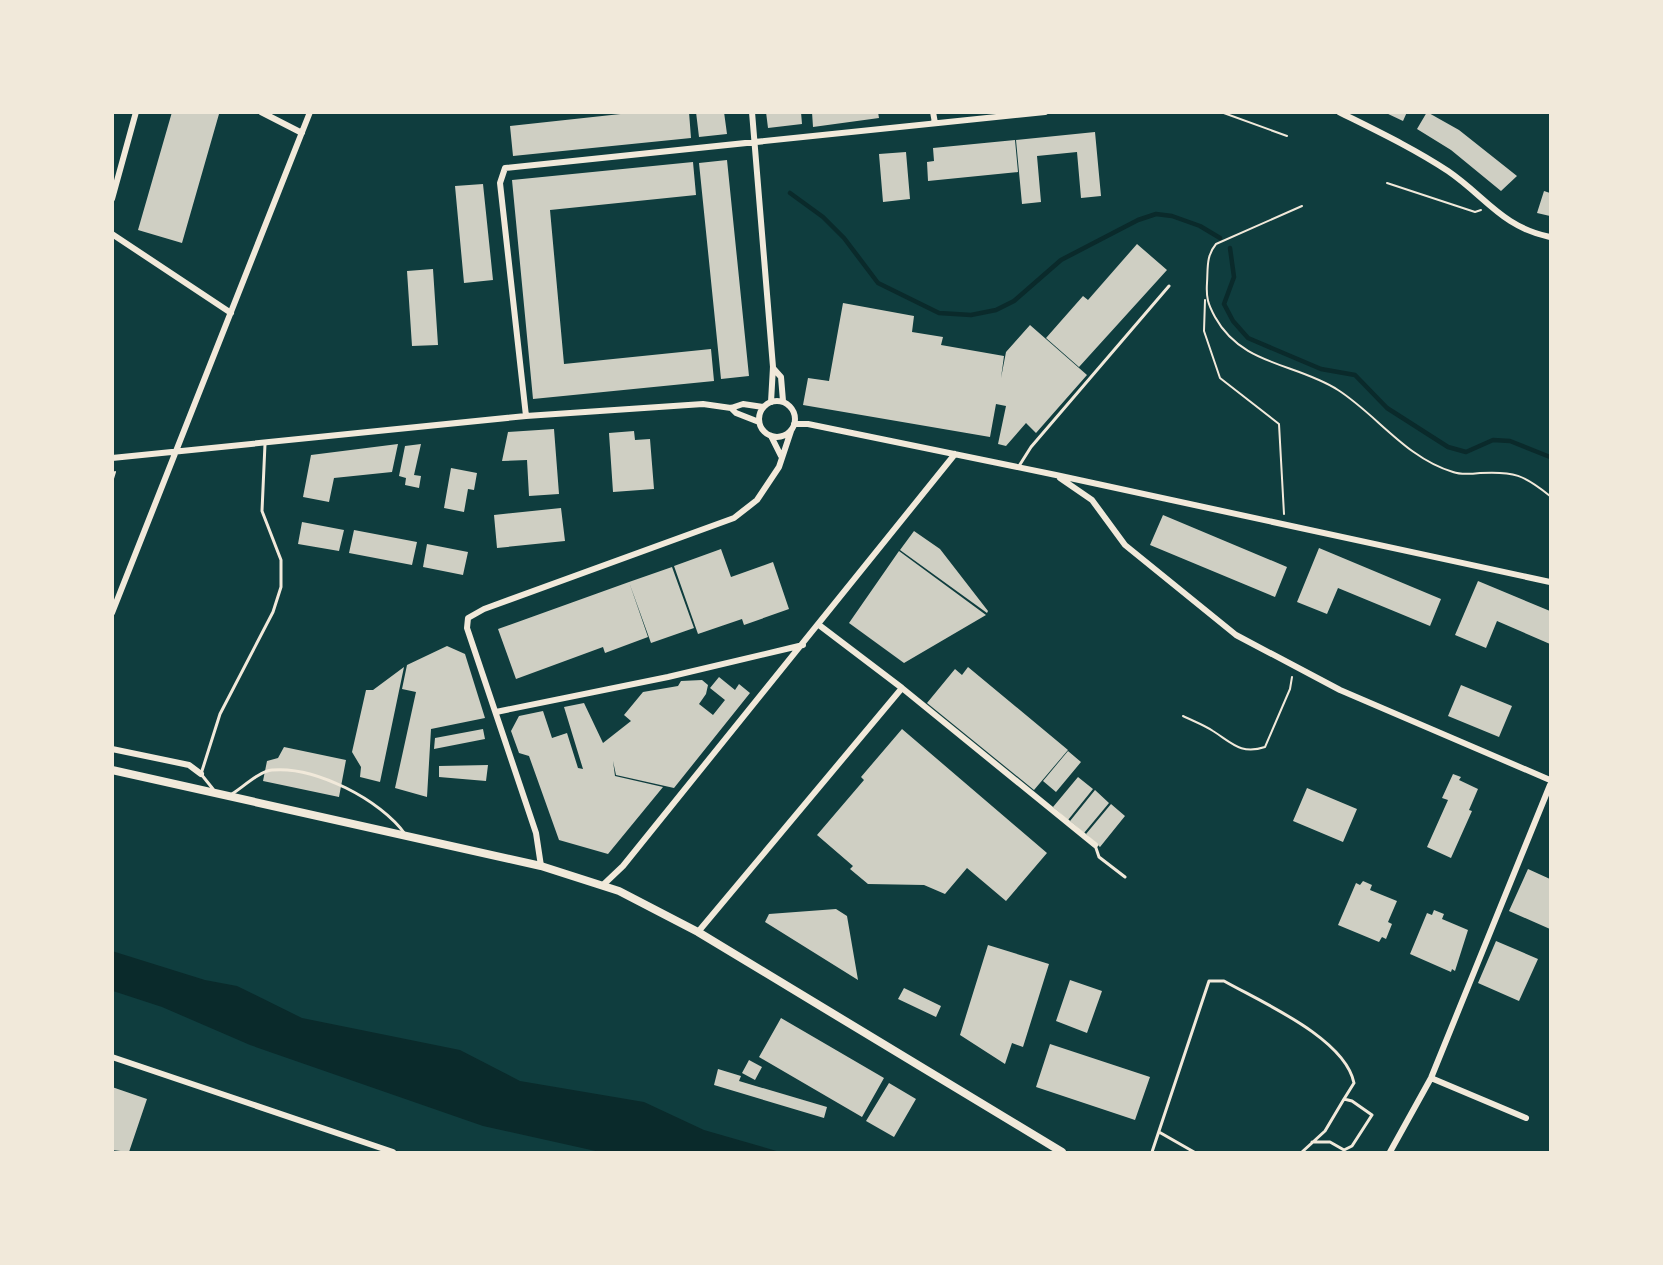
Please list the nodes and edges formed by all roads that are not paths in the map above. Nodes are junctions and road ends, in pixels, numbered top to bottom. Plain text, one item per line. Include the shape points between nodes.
1 (136, 112) edge
2 (261, 112) edge
3 (310, 112) edge
4 (752, 112) edge
5 (933, 112) edge
6 (1045, 112) edge
7 (1339, 112) edge
8 (934, 123) junction
9 (302, 134) junction
10 (755, 141) junction
11 (112, 199) edge
12 (112, 234) edge
13 (1551, 237) edge
14 (1169, 286) dead end
15 (231, 313) junction
16 (773, 367) junction
17 (783, 401) junction
18 (771, 402) junction
19 (763, 406) junction
20 (731, 408) junction
21 (795, 415) junction
22 (526, 416) junction
23 (759, 422) junction
24 (808, 424) junction
25 (793, 428) junction
26 (771, 436) junction
27 (265, 444) junction
28 (177, 450) junction
29 (956, 454) junction
30 (781, 456) junction
31 (112, 458) edge
32 (1018, 467) junction
33 (1056, 475) junction
34 (1551, 582) edge
35 (112, 613) edge
36 (819, 626) junction
37 (804, 644) junction
38 (902, 688) junction
39 (495, 712) junction
40 (112, 749) edge
41 (112, 770) edge
42 (201, 774) junction
43 (1551, 780) edge
44 (1551, 785) edge
45 (215, 793) junction
46 (229, 796) junction
47 (406, 836) junction
48 (1095, 845) joint
49 (541, 866) junction
50 (1125, 878) dead end
51 (603, 885) junction
52 (698, 932) junction
53 (112, 1056) edge
54 (1431, 1078) junction
55 (1344, 1099) junction
56 (1526, 1118) dead end
57 (1159, 1132) junction
58 (1312, 1143) junction
59 (393, 1152) edge
60 (1062, 1152) edge
61 (1152, 1152) edge
62 (1194, 1152) edge
63 (1302, 1152) edge
64 (1390, 1152) edge

1 - 11 street
2 - 9 street
3 - 9 street
4 - 10 street
5 - 8 street
6 - 8 street
7 - 13 street via 1408,146 1451,173 1491,208 1527,232
8 - 10 street
9 - 15 street
10 - 16 street
10 - 22 street via 505,168 500,183
12 - 15 street
14 - 32 lane
15 - 28 street
16 - 17 street via 781,376
16 - 18 street
17 - 18 street
17 - 21 street
18 - 19 street
19 - 20 street via 743,404
19 - 23 street
20 - 22 street via 703,404
20 - 23 street
21 - 24 street
21 - 25 street
22 - 27 street
23 - 26 street
24 - 25 street
24 - 29 street
25 - 26 street via 785,435
25 - 30 street
26 - 30 street
27 - 28 street
27 - 42 lane via 262,511 281,560 281,586 273,612 220,714
28 - 31 street
28 - 35 street
29 - 32 street
29 - 36 street
30 - 39 street via 757,500 734,518 468,618 467,628
32 - 33 street
33 - 34 street
33 - 43 street via 1092,500 1125,545 1236,635 1390,712
36 - 37 street
36 - 38 street
37 - 39 street via 669,677
37 - 51 street
38 - 48 street
38 - 52 street
39 - 49 street via 536,833
40 - 42 street via 189,765
41 - 45 main road
42 - 45 lane
44 - 54 street
45 - 46 main road
46 - 47 main road
46 - 47 lane via 270,770 310,774 344,787 393,817
47 - 49 main road
48 - 50 lane via 1099,857
49 - 51 main road
51 - 52 main road
52 - 60 main road
53 - 59 street
54 - 56 street
54 - 64 street
55 - 57 lane via 1354,1083 1352,1075 1327,1041 1216,979 1209,981
55 - 58 lane
55 - 58 lane via 1372,1115 1352,1146 1344,1150 1330,1142
57 - 61 lane
57 - 62 lane
58 - 63 lane

